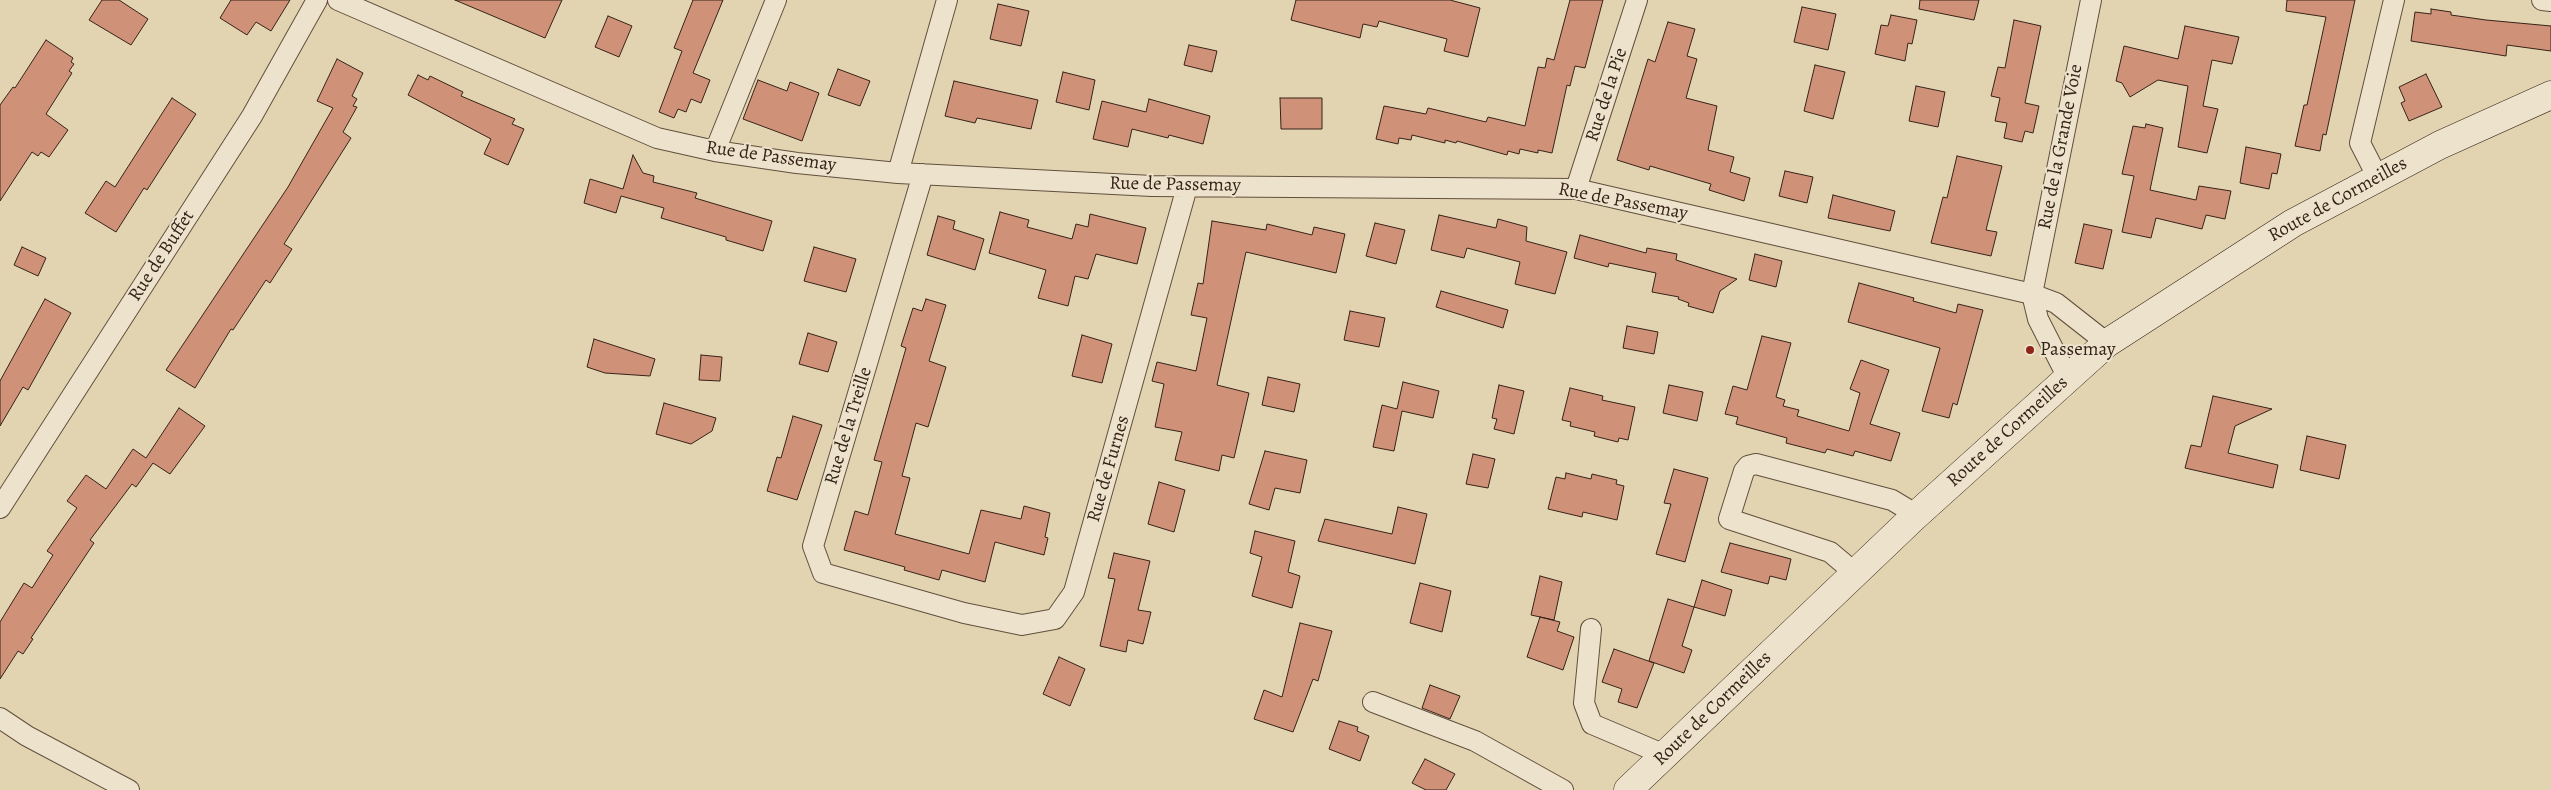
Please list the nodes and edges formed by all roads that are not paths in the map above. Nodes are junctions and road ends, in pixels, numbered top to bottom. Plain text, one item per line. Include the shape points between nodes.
1 (317, 0) edge
2 (338, 0) edge
3 (776, 0) edge
4 (947, 0) edge
5 (1637, 0) edge
6 (2090, 0) edge
7 (2394, 0) edge
8 (2542, 0) edge
9 (2551, 1) edge
10 (2551, 94) edge
11 (715, 151) junction
12 (898, 173) junction
13 (924, 174) junction
14 (2378, 178) junction
15 (1187, 187) junction
16 (1576, 189) junction
17 (2032, 294) junction
18 (2107, 343) junction
19 (2068, 378) junction
20 (0, 508) edge
21 (1914, 517) junction
22 (1855, 573) junction
23 (927, 602) joint
24 (1591, 629) dead end
25 (1373, 702) dead end
26 (0, 718) edge
27 (1665, 755) junction
28 (129, 790) edge
29 (1563, 790) edge
30 (1628, 790) edge

1 - 20 street, Rue de Buffet via 252,116
2 - 11 street, Rue de Passemay via 603,116 658,138
3 - 11 street
4 - 12 street
5 - 16 street, Rue de la Pie
6 - 17 street, Rue de la Grande Voie
7 - 14 street via 2360,143
8 - 9 street
10 - 14 main road, Route de Cormeilles via 2440,145
11 - 12 street, Rue de Passemay
12 - 13 street, Rue de Passemay
13 - 15 street, Rue de Passemay
13 - 23 street, Rue de la Treille via 813,546 823,573
14 - 18 main road, Route de Cormeilles via 2293,223
15 - 16 street, Rue de Passemay
15 - 23 street, Rue de Furnes via 1074,592 1055,619 1022,625
16 - 17 street, Rue de Passemay
17 - 18 street via 2056,303
17 - 19 street, Rue de la Grande Voie via 2038,319
18 - 19 main road, Route de Cormeilles
19 - 21 main road, Route de Cormeilles
21 - 22 main road, Route de Cormeilles
21 - 22 street via 1892,500 1756,464 1748,466 1728,519 1830,552
22 - 27 main road, Route de Cormeilles
24 - 27 street via 1584,703 1592,724
25 - 29 street via 1475,741
26 - 28 street
27 - 30 main road, Route de Cormeilles

